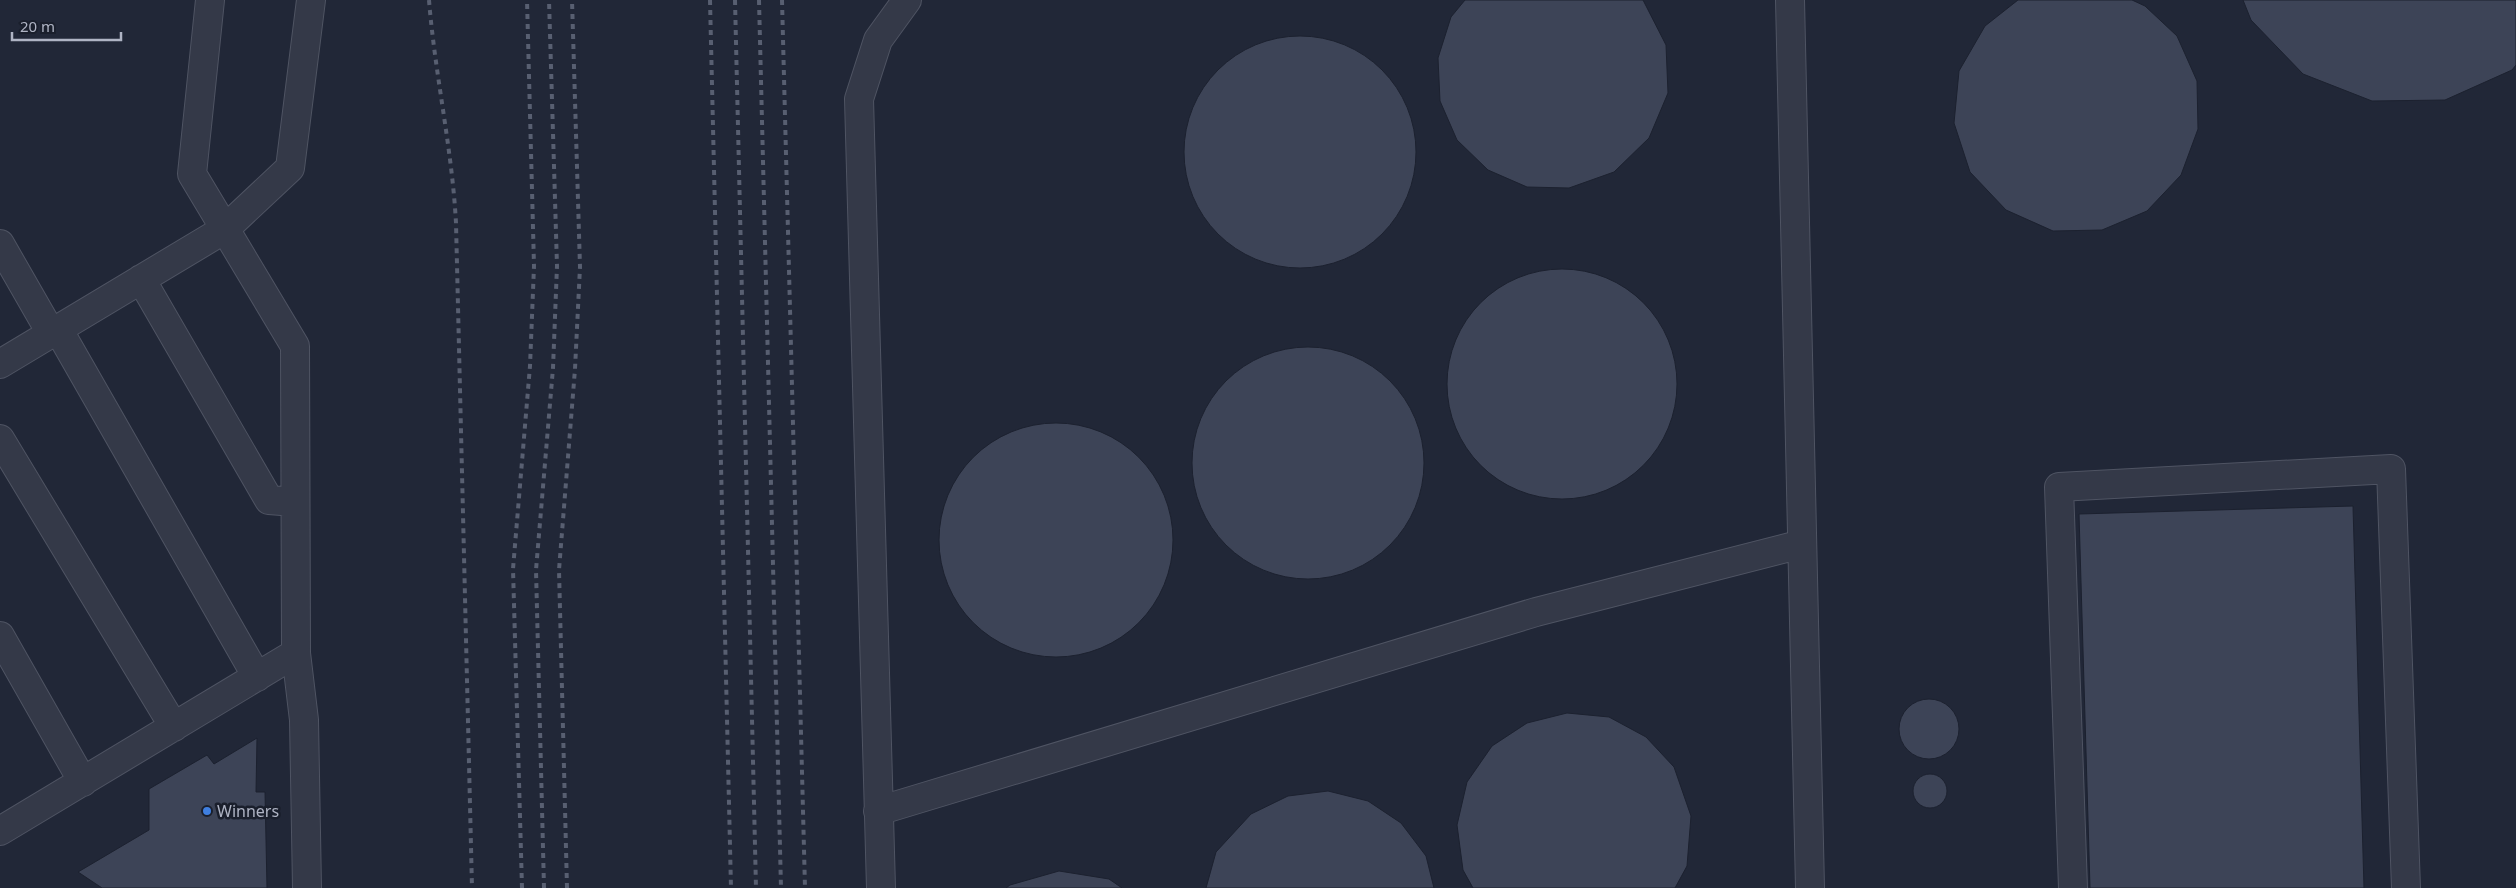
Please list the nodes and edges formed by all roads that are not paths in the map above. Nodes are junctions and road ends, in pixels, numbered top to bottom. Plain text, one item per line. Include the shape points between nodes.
1 (210, 0) edge
2 (311, 0) edge
3 (907, 0) edge
4 (1790, 0) edge
5 (225, 229) junction
6 (0, 244) edge
7 (141, 279) junction
8 (55, 331) junction
9 (0, 364) edge
10 (0, 439) edge
11 (296, 502) junction
12 (1802, 544) junction
13 (0, 636) edge
14 (296, 653) junction
15 (256, 677) junction
16 (174, 726) junction
17 (83, 782) junction
18 (878, 811) junction
19 (0, 832) edge
20 (307, 888) edge
21 (880, 888) edge
22 (1810, 888) edge
23 (2073, 888) edge
24 (2406, 888) edge

1 - 5 lane via 192,174
2 - 5 lane via 290,168
3 - 18 lane via 878,40 859,99
4 - 12 lane
5 - 7 lane
5 - 11 lane via 295,346
6 - 8 lane
7 - 8 lane
7 - 11 lane via 270,500
8 - 9 lane
8 - 15 lane
10 - 16 lane
11 - 14 lane
12 - 18 lane via 1536,612
12 - 22 lane
13 - 17 lane
14 - 15 lane
14 - 20 lane via 304,720
15 - 16 lane
16 - 17 lane
17 - 19 lane
18 - 21 lane
23 - 24 lane via 2059,487 2391,470

